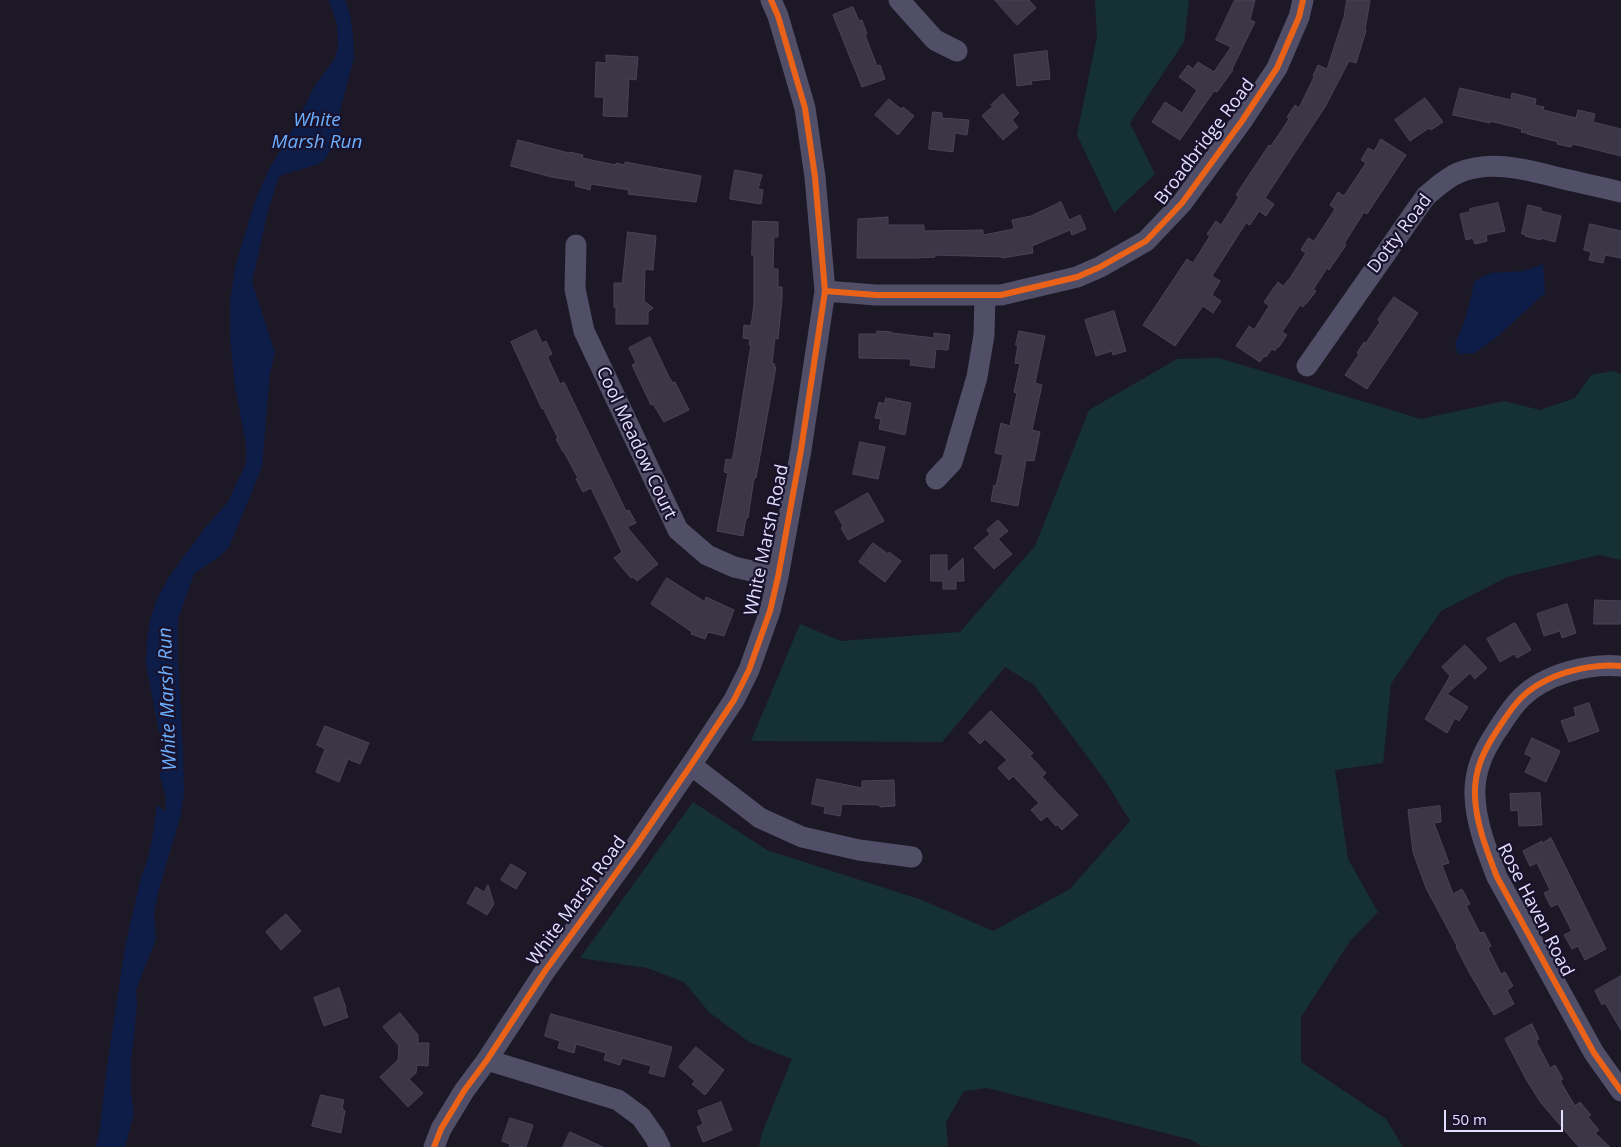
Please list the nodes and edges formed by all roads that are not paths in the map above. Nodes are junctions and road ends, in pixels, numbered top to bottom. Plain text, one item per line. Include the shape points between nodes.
1 (771, 0) edge
2 (900, 0) edge
3 (1303, 0) edge
4 (957, 51) dead end
5 (1621, 192) edge
6 (576, 245) dead end
7 (826, 291) junction
8 (985, 295) junction
9 (1306, 366) dead end
10 (936, 479) dead end
11 (778, 577) junction
12 (1621, 666) edge
13 (691, 765) junction
14 (912, 857) dead end
15 (487, 1060) junction
16 (1621, 1091) edge
17 (434, 1147) edge
18 (660, 1147) edge

1 - 7 street, White Marsh Road via 805,108
2 - 4 street via 935,40
3 - 8 street, Broadbridge Road via 1299,17 1272,76 1182,203 1146,241 1078,277 1001,295
5 - 9 street, Dotty Road via 1503,167 1487,166 1457,174 1426,196
6 - 11 street, Cool Meadow Court via 575,288 584,331 678,530 707,555 734,567
7 - 8 street, Broadbridge Road via 876,295
7 - 11 street, White Marsh Road
8 - 10 street via 984,335 977,377 952,462
11 - 13 street, White Marsh Road via 749,670 734,700
12 - 16 street, Rose Haven Road via 1568,671 1523,696 1485,749 1477,770 1475,795 1478,818 1497,877 1594,1053
13 - 14 street via 760,818 802,836 859,850
13 - 15 street, White Marsh Road via 545,971
15 - 17 street, White Marsh Road via 464,1091
15 - 18 street via 618,1100 641,1117

